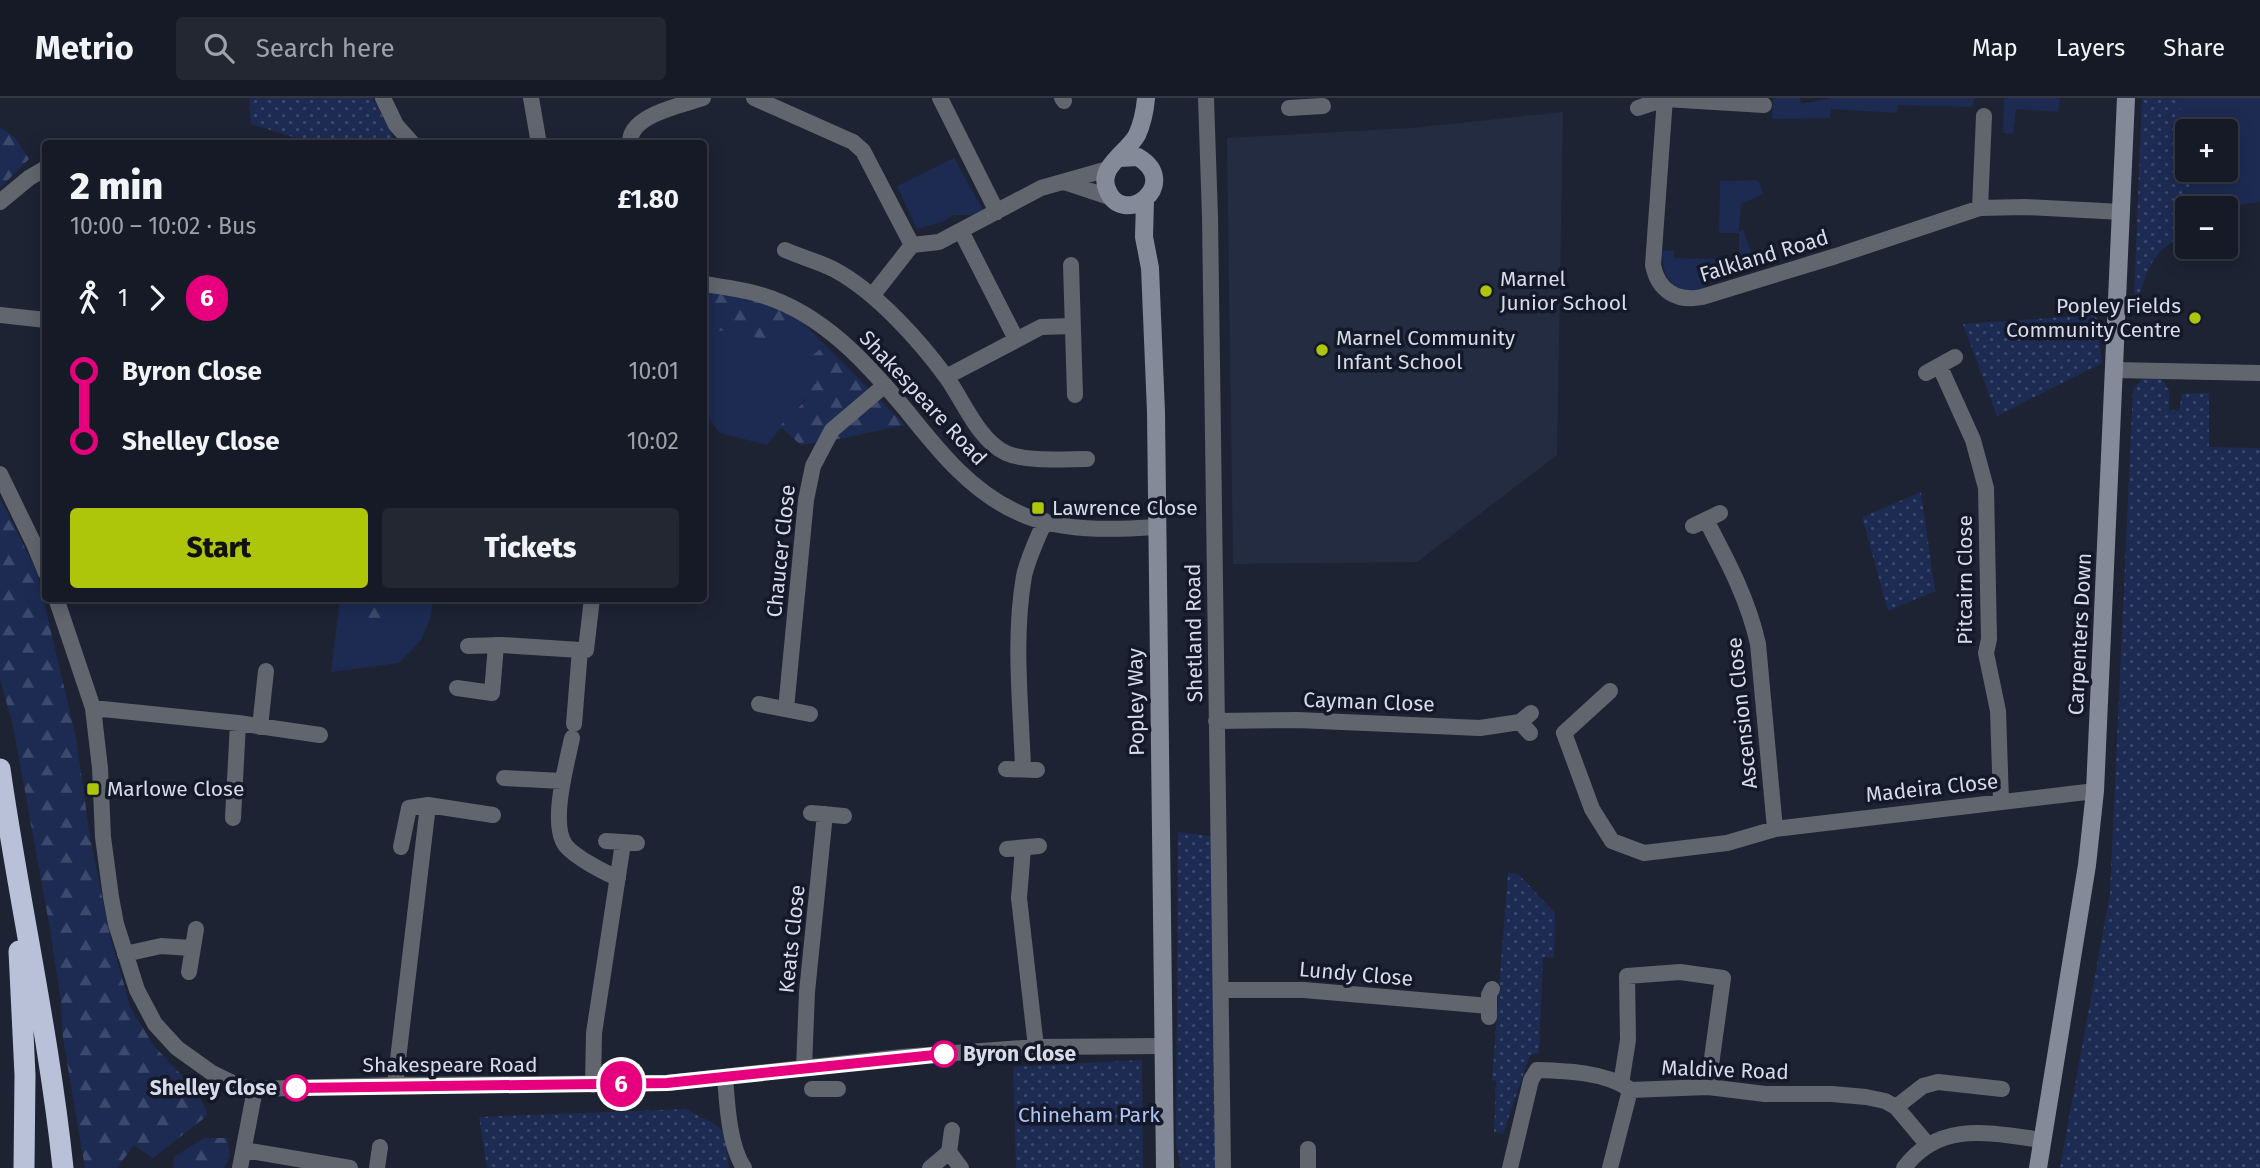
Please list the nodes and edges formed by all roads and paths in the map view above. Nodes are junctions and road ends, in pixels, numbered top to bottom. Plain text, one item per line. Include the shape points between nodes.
1 (383, 98) edge
2 (531, 98) edge
3 (703, 98) edge
4 (754, 98) edge
5 (940, 98) edge
6 (1146, 98) edge
7 (1206, 98) edge
8 (1665, 98) edge
9 (2126, 98) edge
10 (1311, 104) edge
11 (1764, 105) dead end
12 (1289, 108) dead end
13 (1638, 108) dead end
14 (1984, 116) dead end
15 (1136, 135) junction
16 (409, 140) edge
17 (538, 140) edge
18 (630, 140) edge
19 (1146, 162) junction
20 (1114, 164) junction
21 (42, 170) edge
22 (1064, 182) junction
23 (1128, 201) junction
24 (0, 202) edge
25 (1980, 208) junction
26 (997, 212) junction
27 (2122, 212) junction
28 (961, 231) junction
29 (912, 245) junction
30 (785, 250) dead end
31 (1071, 265) dead end
32 (707, 286) edge
33 (872, 296) junction
34 (0, 315) edge
35 (42, 320) edge
36 (1073, 326) junction
37 (1016, 339) junction
38 (1955, 357) dead end
39 (2115, 370) junction
40 (2260, 373) edge
41 (946, 377) junction
42 (885, 385) junction
43 (1076, 395) dead end
44 (1087, 459) dead end
45 (0, 474) edge
46 (1706, 520) dead end
47 (1045, 521) junction
48 (1156, 527) junction
49 (40, 543) edge
50 (56, 602) edge
51 (592, 602) edge
52 (496, 645) junction
53 (468, 646) dead end
54 (580, 650) junction
55 (266, 671) dead end
56 (457, 688) dead end
57 (1610, 691) dead end
58 (759, 704) dead end
59 (93, 708) junction
60 (786, 709) junction
61 (810, 715) dead end
62 (1216, 721) junction
63 (238, 723) junction
64 (1527, 723) dead end
65 (260, 727) junction
66 (320, 735) dead end
67 (0, 769) edge
68 (1006, 769) dead end
69 (503, 778) dead end
70 (562, 781) junction
71 (2095, 791) junction
72 (2001, 802) junction
73 (428, 805) junction
74 (493, 815) dead end
75 (844, 816) dead end
76 (233, 818) dead end
77 (1775, 829) junction
78 (606, 841) dead end
79 (401, 847) dead end
80 (1023, 847) dead end
81 (14, 865) junction
82 (618, 878) junction
83 (196, 929) dead end
84 (191, 948) junction
85 (125, 954) junction
86 (189, 972) dead end
87 (1221, 990) junction
88 (1490, 1004) dead end
89 (1164, 1046) junction
90 (1036, 1047) junction
91 (811, 1067) junction
92 (725, 1077) junction
93 (395, 1085) junction
94 (593, 1085) junction
95 (1626, 1087) junction
96 (1708, 1087) junction
97 (255, 1089) junction
98 (838, 1089) dead end
99 (2004, 1092) dead end
100 (1896, 1107) junction
101 (952, 1130) dead end
102 (2042, 1140) junction
103 (1928, 1145) junction
104 (380, 1146) dead end
105 (1308, 1149) dead end
106 (244, 1150) junction
107 (949, 1152) junction
108 (24, 1168) edge
109 (63, 1168) edge
110 (240, 1168) edge
111 (350, 1168) edge
112 (377, 1168) edge
113 (744, 1168) edge
114 (930, 1168) edge
115 (961, 1168) edge
116 (1165, 1168) edge
117 (1223, 1168) edge
118 (1308, 1168) edge
119 (1510, 1168) edge
120 (1610, 1168) edge
121 (1903, 1168) edge
122 (2038, 1168) edge

1 - 16 street
2 - 17 street
3 - 18 street via 640,120
4 - 29 street via 853,142 863,151
5 - 26 street
6 - 15 street
7 - 62 street, Shetland Road
8 - 11 street
8 - 13 street
8 - 25 street, Falkland Road via 1653,265 1661,284 1676,296 1702,297
9 - 27 street, Carpenters Down
10 - 12 street
14 - 25 street
15 - 19 street
15 - 20 street
19 - 20 street via 1138,157
19 - 23 street via 1154,185
20 - 22 street
20 - 23 street, Popley Way via 1105,182
21 - 24 street
22 - 23 street
22 - 26 street via 1041,188
23 - 48 street, Popley Way via 1144,237 1150,268
25 - 27 street, Falkland Road
26 - 28 street
27 - 39 street, Carpenters Down
28 - 29 street via 939,242
28 - 37 street
29 - 33 street
30 - 33 street via 835,270
31 - 36 street
32 - 42 street, Shakespeare Road via 761,295 786,305 845,345
33 - 41 street
34 - 35 street
36 - 37 street via 1041,327
36 - 43 street
37 - 41 street
38 - 72 street, Pitcairn Close via 1933,370 1973,440 1986,488 1986,653 1998,711
39 - 40 street
39 - 71 street, Carpenters Down
41 - 44 street via 997,448 1023,457
42 - 47 street, Shakespeare Road via 956,469 992,498
42 - 60 street, Chaucer Close via 832,430 813,466
45 - 49 street
46 - 77 street, Ascension Close via 1732,568 1754,625
47 - 48 street, Shakespeare Road via 1079,528
47 - 68 street via 1024,575 1019,631 1030,770
48 - 89 street, Popley Way
50 - 59 street, Shakespeare Road
51 - 54 street via 586,650
52 - 53 street
52 - 54 street
52 - 56 street via 492,693
54 - 70 street via 573,731
55 - 65 street
57 - 77 street, Madeira Close via 1564,733 1592,809 1612,841 1643,853 1727,843
58 - 60 street
59 - 63 street
59 - 85 street, Shakespeare Road via 103,837
60 - 61 street
62 - 64 street, Cayman Close via 1480,728
62 - 87 street, Shetland Road
63 - 65 street
63 - 76 street
65 - 66 street
67 - 81 highway
69 - 70 street
70 - 82 street via 559,826 566,846
71 - 72 street, Madeira Close
71 - 102 street, Carpenters Down
72 - 77 street, Madeira Close
73 - 74 street
73 - 79 street via 410,808
73 - 93 street
75 - 91 street, Keats Close via 818,814 807,992
78 - 82 street via 630,843
80 - 90 street via 1018,898
81 - 108 highway via 25,1075
81 - 109 highway via 45,1026
82 - 94 street via 594,1034
83 - 84 street
84 - 85 street via 161,946
84 - 86 street
85 - 97 street, Shakespeare Road via 155,1024 177,1048 212,1073
87 - 88 street, Lundy Close via 1304,990
87 - 117 street, Shetland Road
89 - 90 street, Shakespeare Road
89 - 116 street, Popley Way
90 - 91 street, Shakespeare Road
91 - 92 street, Shakespeare Road
91 - 98 street, Keats Close via 815,1089
92 - 94 street, Shakespeare Road
92 - 113 street via 730,1123
93 - 94 street, Shakespeare Road
93 - 97 street, Shakespeare Road
95 - 96 street, Maldive Road
95 - 96 street via 1627,976 1680,972 1723,978
95 - 119 street, Maldive Road via 1574,1071 1537,1070
95 - 120 street
96 - 100 street, Maldive Road via 1867,1097
97 - 106 street
99 - 100 street via 1938,1083 1923,1086
100 - 103 street
101 - 107 street
102 - 103 street via 1971,1131 1947,1135
102 - 122 street, Carpenters Down
103 - 121 street
104 - 112 street
105 - 118 street
106 - 110 street
106 - 111 street
107 - 114 street
107 - 115 street

